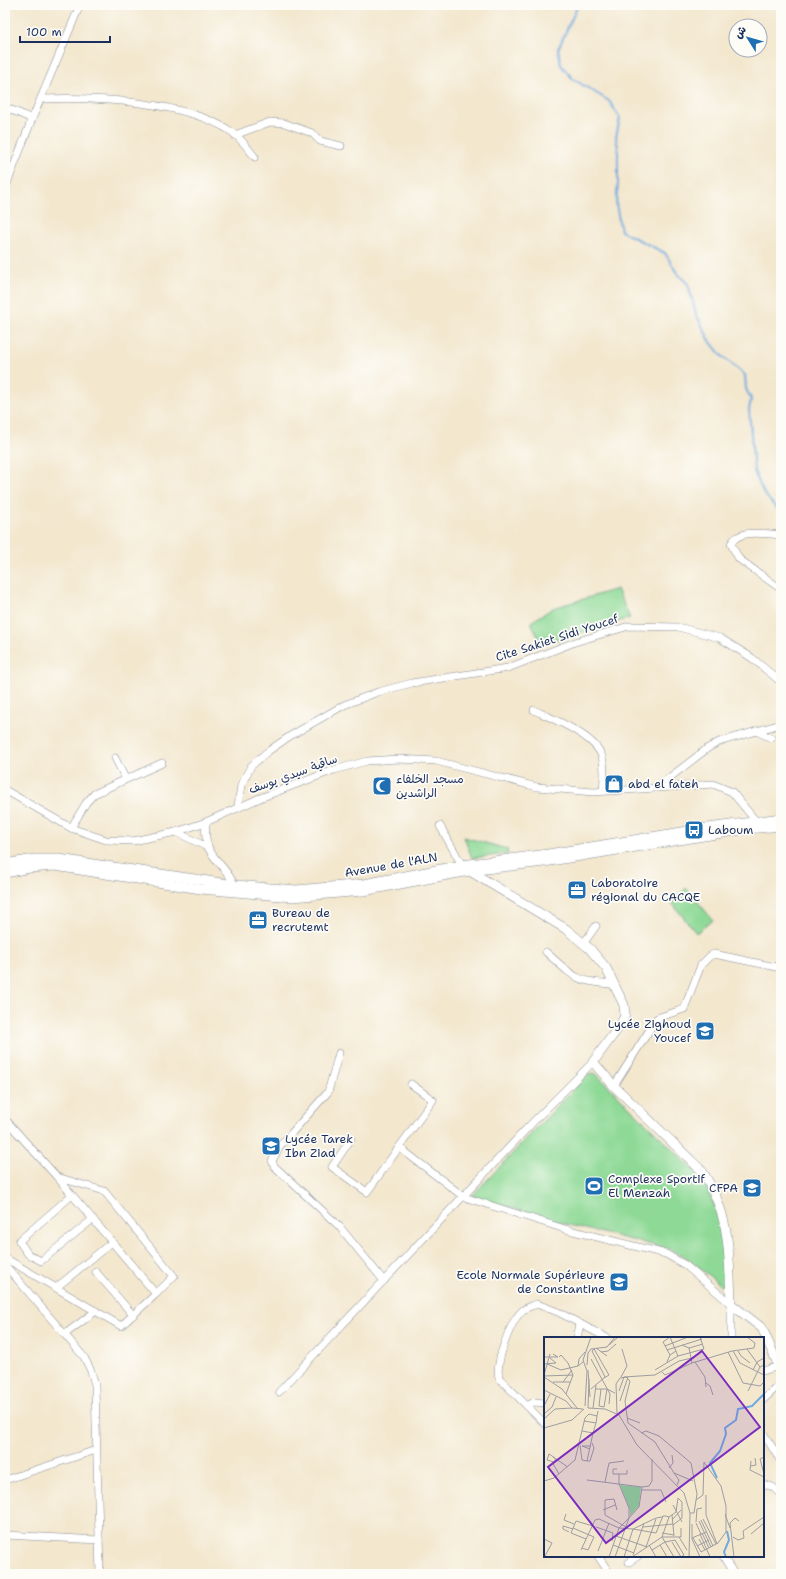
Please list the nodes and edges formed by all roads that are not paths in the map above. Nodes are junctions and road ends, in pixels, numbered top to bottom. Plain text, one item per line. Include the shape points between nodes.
1 (80, 5) edge
2 (41, 99) junction
3 (5, 107) edge
4 (30, 124) junction
5 (235, 135) junction
6 (341, 146) dead end
7 (255, 157) dead end
8 (5, 189) edge
9 (781, 536) edge
10 (781, 589) edge
11 (781, 682) edge
12 (534, 710) dead end
13 (781, 724) edge
14 (756, 731) junction
15 (771, 738) dead end
16 (115, 758) dead end
17 (162, 763) dead end
18 (125, 778) junction
19 (656, 788) junction
20 (5, 790) edge
21 (604, 791) junction
22 (238, 806) junction
23 (781, 818) edge
24 (206, 822) junction
25 (756, 824) junction
26 (440, 826) dead end
27 (781, 826) edge
28 (71, 828) junction
29 (176, 832) junction
30 (207, 847) junction
31 (5, 864) edge
32 (466, 868) junction
33 (5, 873) edge
34 (235, 889) junction
35 (596, 926) dead end
36 (583, 944) junction
37 (546, 952) dead end
38 (781, 968) edge
39 (614, 984) junction
40 (339, 1053) dead end
41 (593, 1062) junction
42 (411, 1084) dead end
43 (614, 1086) junction
44 (5, 1119) edge
45 (351, 1139) dead end
46 (400, 1148) junction
47 (57, 1176) junction
48 (72, 1195) junction
49 (464, 1197) junction
50 (93, 1219) junction
51 (112, 1242) junction
52 (5, 1258) edge
53 (5, 1265) edge
54 (96, 1272) dead end
55 (384, 1281) junction
56 (57, 1287) junction
57 (156, 1294) junction
58 (731, 1304) junction
59 (96, 1311) junction
60 (133, 1315) junction
61 (580, 1324) junction
62 (65, 1334) junction
63 (577, 1337) edge
64 (605, 1337) edge
65 (731, 1337) edge
66 (780, 1369) edge
67 (764, 1371) edge
68 (781, 1383) edge
69 (279, 1392) dead end
70 (764, 1399) edge
71 (544, 1403) edge
72 (527, 1406) junction
73 (544, 1423) edge
74 (764, 1435) edge
75 (96, 1450) junction
76 (781, 1461) edge
77 (5, 1480) edge
78 (764, 1484) edge
79 (781, 1495) edge
80 (5, 1535) edge
81 (99, 1540) junction
82 (599, 1557) edge
83 (636, 1557) edge
84 (723, 1557) edge
85 (629, 1562) dead end
86 (609, 1573) edge
87 (100, 1574) edge
88 (734, 1574) edge

1 - 2 street
2 - 4 street
2 - 5 street via 64,98 159,107 204,118
3 - 4 street via 30,118
4 - 8 street
5 - 6 street via 270,122 284,123 312,134 320,141
5 - 7 street
9 - 10 street via 749,534 734,539 731,544 737,555 752,569
11 - 22 street, Cite Sakiet Sidi Youcef via 752,658 720,638 678,628 629,626 575,642 508,668 412,683 344,705 267,752 251,766 241,784
12 - 21 street via 572,729 595,746 602,756
13 - 14 street
14 - 15 street
14 - 19 street via 730,738 708,748
16 - 18 street
17 - 18 street
18 - 28 street via 94,794
19 - 21 street, ساقية سيدي يوسف
19 - 25 street, ساقية سيدي يوسف via 713,784 732,792
20 - 28 street, ساقية سيدي يوسف
21 - 22 street, ساقية سيدي يوسف via 537,787 436,761 398,759 368,761 334,770
22 - 24 street, ساقية سيدي يوسف
23 - 25 main road
24 - 29 street, ساقية سيدي يوسف
24 - 30 street via 204,835
25 - 27 main road
25 - 32 main road via 544,862
26 - 32 street
28 - 29 street, ساقية سيدي يوسف via 106,840 126,841
29 - 30 street
30 - 34 street
31 - 34 main road via 35,859 59,859
32 - 34 main road via 363,891 336,894 292,897
32 - 36 main road via 566,929
33 - 34 main road via 55,866
35 - 36 street
36 - 39 main road via 606,968
37 - 39 street via 572,976 582,981
38 - 43 street via 721,954 710,956 701,966 689,993 687,1005 680,1012 657,1018
39 - 41 main road via 624,1005 625,1015
40 - 55 street via 330,1087 280,1146 272,1161 274,1166 353,1241
41 - 43 main road
41 - 49 street
42 - 46 street via 434,1100
43 - 58 main road via 702,1171 716,1194 724,1215 728,1241
44 - 47 street
45 - 46 street via 332,1167 367,1192
46 - 49 street
47 - 48 street
47 - 57 street via 104,1191 174,1276
48 - 50 street
48 - 50 street via 19,1241 28,1254 41,1261
49 - 55 street
49 - 58 street via 565,1230 666,1254 685,1265
50 - 51 street
51 - 56 street
51 - 57 street
52 - 56 street
53 - 62 street
54 - 60 street
55 - 69 street
56 - 59 street
57 - 60 street
58 - 65 street
58 - 66 main road via 762,1328
59 - 60 street via 121,1326
59 - 62 street
61 - 63 street
61 - 64 street
61 - 72 street via 537,1304 522,1310 514,1321 499,1360 498,1372 499,1378
62 - 75 street via 84,1357 91,1371 94,1385
66 - 67 street
68 - 70 street
71 - 72 street via 534,1402
72 - 73 street
74 - 76 street
75 - 77 street
75 - 81 street
78 - 79 street via 773,1487
80 - 81 street
81 - 87 street
82 - 86 street
83 - 85 street
84 - 88 street

